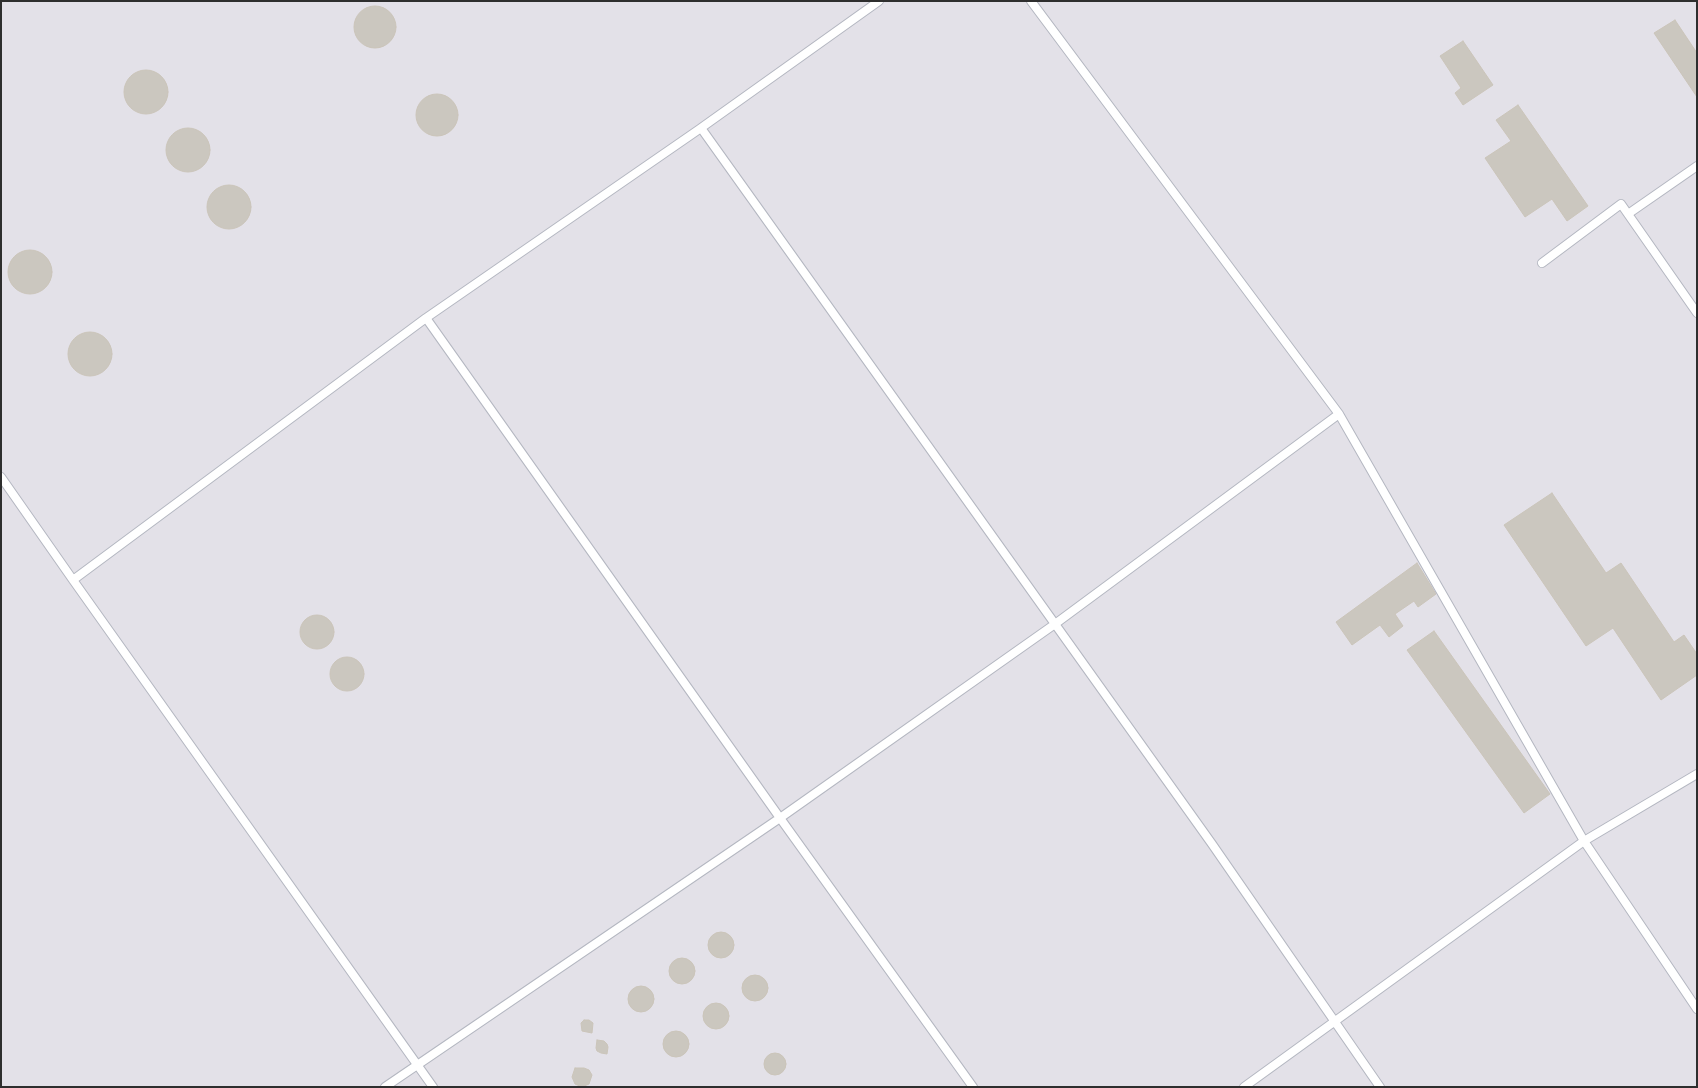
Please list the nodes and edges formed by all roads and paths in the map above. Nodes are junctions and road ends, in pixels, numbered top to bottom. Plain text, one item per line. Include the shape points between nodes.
1 (879, 1) edge
2 (1031, 1) edge
3 (701, 128) junction
4 (1697, 166) edge
5 (1628, 214) junction
6 (1542, 263) dead end
7 (1697, 313) edge
8 (426, 318) junction
9 (1340, 414) junction
10 (1, 477) edge
11 (73, 580) junction
12 (1055, 624) junction
13 (1697, 774) edge
14 (780, 818) junction
15 (1584, 841) junction
16 (1697, 1009) edge
17 (1334, 1021) junction
18 (417, 1065) junction
19 (385, 1087) edge
20 (433, 1087) edge
21 (973, 1087) edge
22 (1244, 1087) edge
23 (1380, 1087) edge

1 - 3 lane
2 - 9 lane
3 - 8 lane
3 - 12 lane
4 - 5 lane
5 - 6 lane via 1621,204
5 - 7 lane
8 - 11 lane
8 - 14 lane
9 - 12 lane
9 - 15 lane
10 - 11 lane
11 - 18 lane
12 - 14 lane
12 - 17 lane
13 - 15 lane
14 - 18 lane
14 - 21 lane
15 - 16 lane
15 - 17 lane
17 - 22 lane
17 - 23 lane
18 - 19 lane
18 - 20 lane

